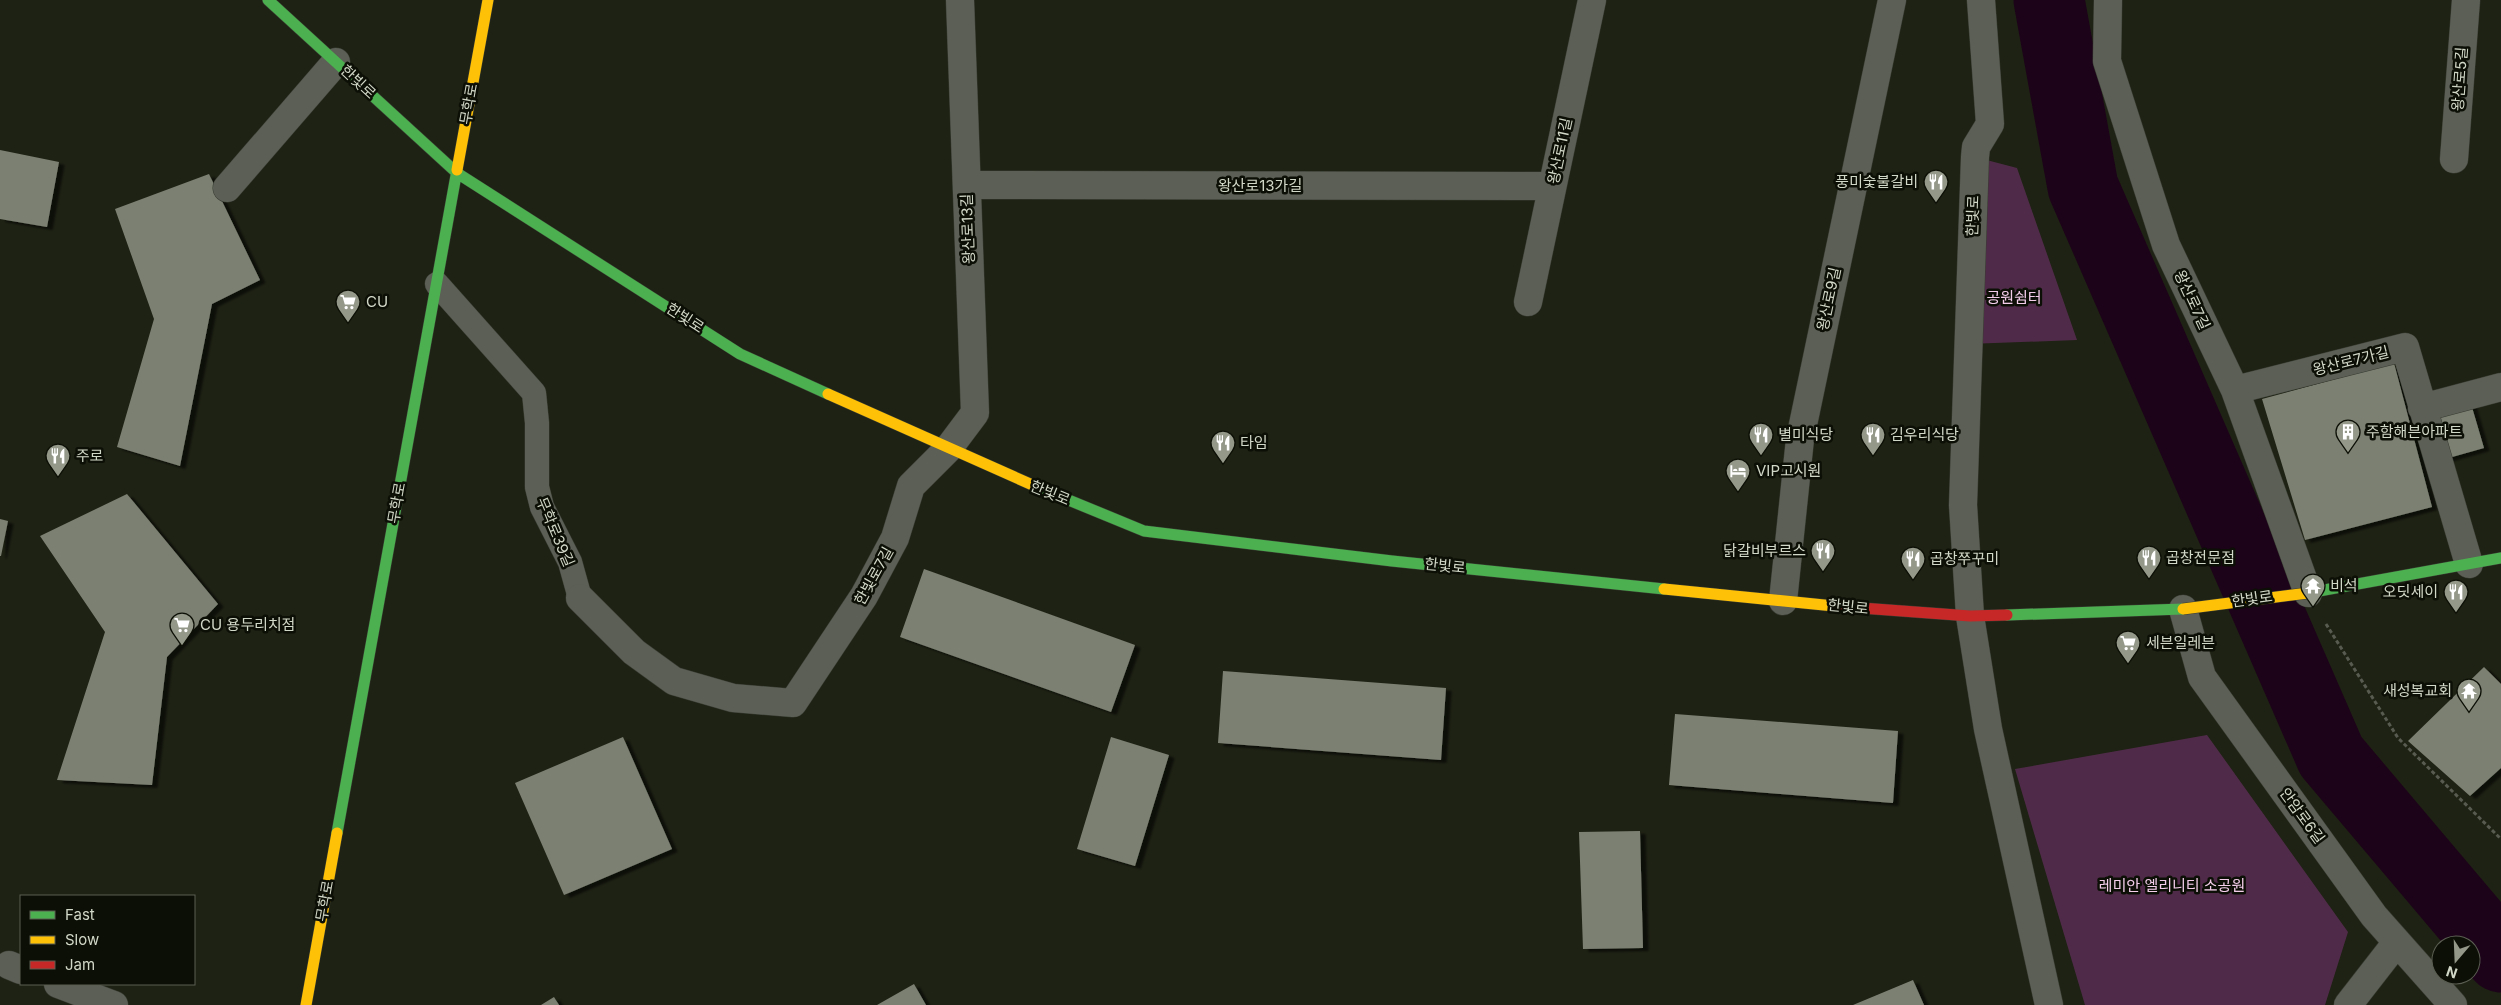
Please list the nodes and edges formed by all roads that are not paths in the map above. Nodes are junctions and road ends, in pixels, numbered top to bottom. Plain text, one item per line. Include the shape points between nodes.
1 (268, 0) edge
2 (488, 0) edge
3 (960, 0) edge
4 (1592, 0) edge
5 (1892, 0) edge
6 (1981, 0) edge
7 (2108, 0) edge
8 (2466, 0) edge
9 (336, 62) junction
10 (2454, 158) dead end
11 (457, 172) junction
12 (967, 185) junction
13 (1552, 186) junction
14 (227, 188) dead end
15 (437, 284) junction
16 (1528, 302) dead end
17 (2501, 387) edge
18 (2235, 390) junction
19 (2422, 408) junction
20 (948, 449) junction
21 (2501, 558) edge
22 (2469, 564) junction
23 (2308, 593) junction
24 (580, 598) joint
25 (1783, 600) junction
26 (2183, 609) junction
27 (1970, 616) junction
28 (793, 703) joint
29 (2397, 942) junction
30 (61, 985) edge
31 (114, 1005) edge
32 (306, 1005) edge
33 (2049, 1005) edge
34 (2348, 1005) edge
35 (2453, 1005) edge

1 - 9 street, 한빛로
2 - 11 street, 무학로
3 - 12 street, 왕산로13길
4 - 13 street, 왕산로11길
5 - 25 street, 왕산로9길 via 1800,439
6 - 27 street, 한빛로 via 1990,124 1976,147 1975,157 1963,506
7 - 18 street, 왕산로7길 via 2107,61 2163,236
8 - 10 street, 왕산로5길
9 - 11 street, 한빛로
9 - 14 street
11 - 15 street, 무학로
11 - 20 street, 한빛로 via 740,354
12 - 13 street, 왕산로13가길
12 - 20 street, 왕산로13길 via 975,413
13 - 16 street, 왕산로11길
15 - 24 lane, 무학로39길 via 534,393 537,487 542,507 570,562
15 - 32 street, 무학로
17 - 19 street
18 - 19 street, 왕산로7가길 via 2405,347
18 - 23 street, 왕산로7길
19 - 22 street, 왕산로7가길
20 - 25 street, 한빛로 via 1144,531 1392,561
20 - 28 street, 한빛로7길 via 911,486 895,538 868,588
21 - 22 street, 한빛로
22 - 23 street, 한빛로
23 - 26 street, 한빛로, bridge
24 - 28 street, 무학로39길 via 634,652 674,681 733,698
25 - 27 street, 한빛로
26 - 27 street, 한빛로
26 - 29 street, 안암로6길 via 2202,677 2374,916
27 - 33 street, 한빛로 via 1988,729
29 - 34 street
29 - 35 street, 안암로6길
30 - 31 street

